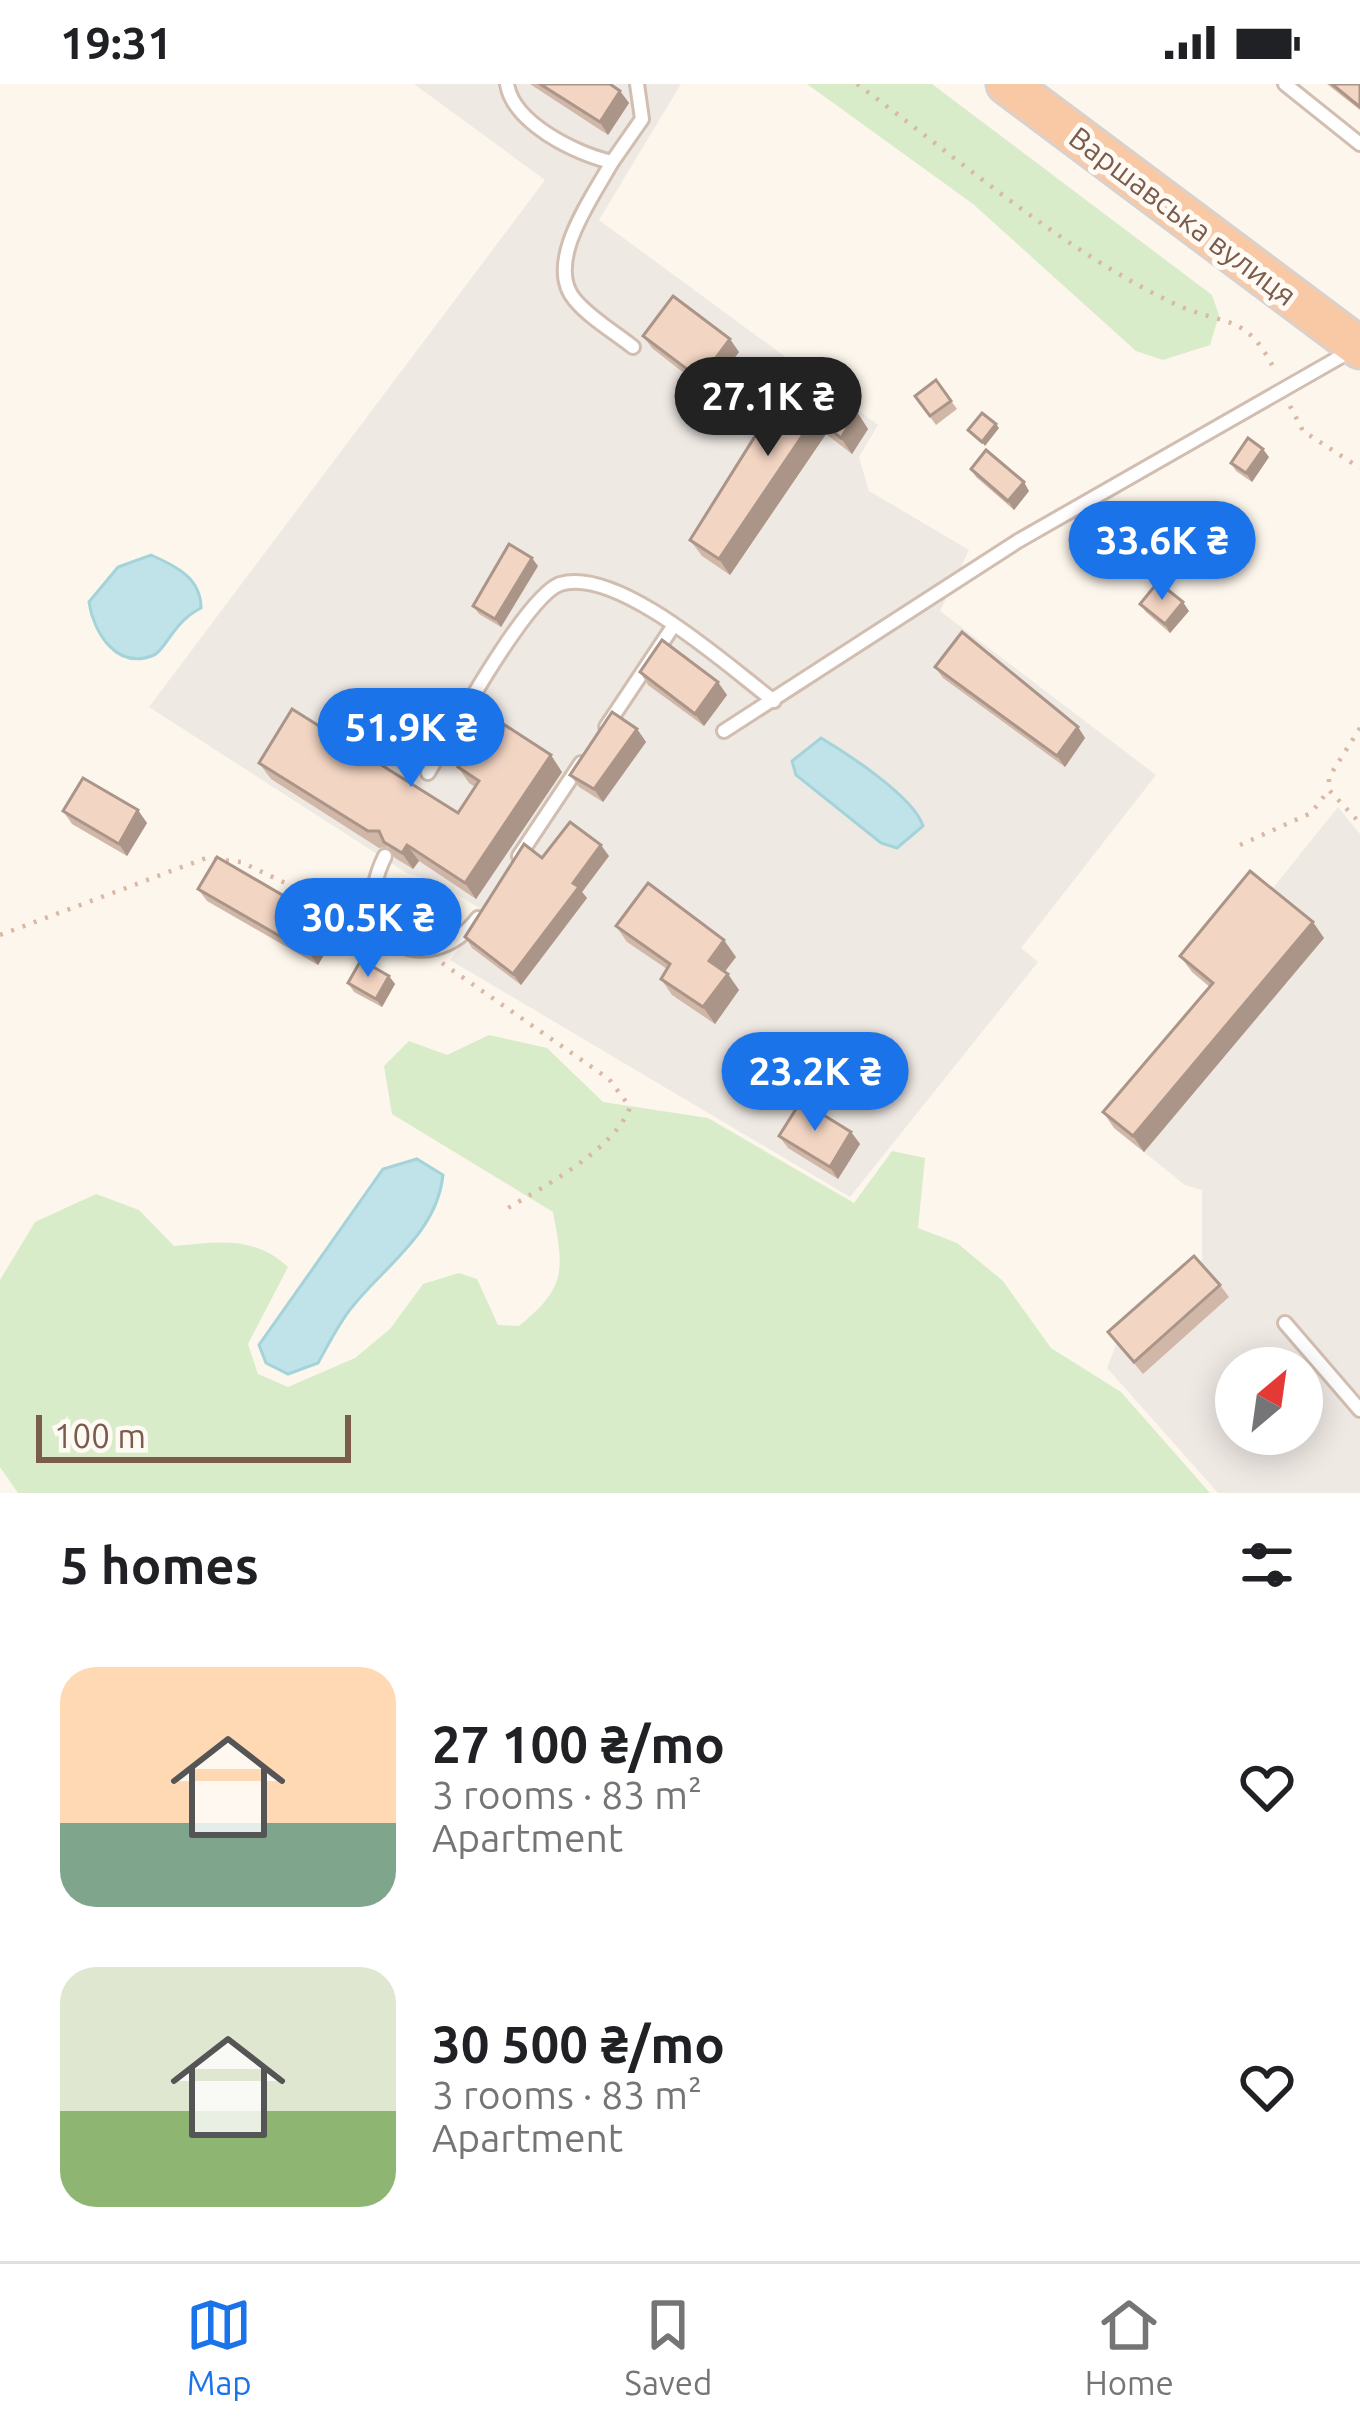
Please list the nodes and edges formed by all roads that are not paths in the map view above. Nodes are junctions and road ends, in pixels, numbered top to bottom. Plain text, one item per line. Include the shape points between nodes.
1 (507, 84) edge
2 (637, 84) edge
3 (1285, 84) edge
4 (1020, 85) edge
5 (1360, 144) edge
6 (612, 162) junction
7 (633, 347) dead end
8 (1359, 347) edge
9 (672, 628) junction
10 (775, 701) junction
11 (724, 730) dead end
12 (428, 773) dead end
13 (385, 856) edge
14 (513, 866) edge
15 (489, 902) edge
16 (1285, 1323) dead end
17 (1360, 1410) edge

1 - 6 lane via 515,108 590,157
2 - 6 lane via 642,119
3 - 5 lane
4 - 8 highway, Варшавська вулиця
6 - 7 lane via 564,272 571,297
8 - 10 lane via 1018,541
9 - 10 lane
9 - 12 lane via 595,582 559,585 532,606
9 - 14 lane
10 - 11 lane
13 - 15 lane via 373,880 375,925 409,946 430,950 463,938
16 - 17 lane

